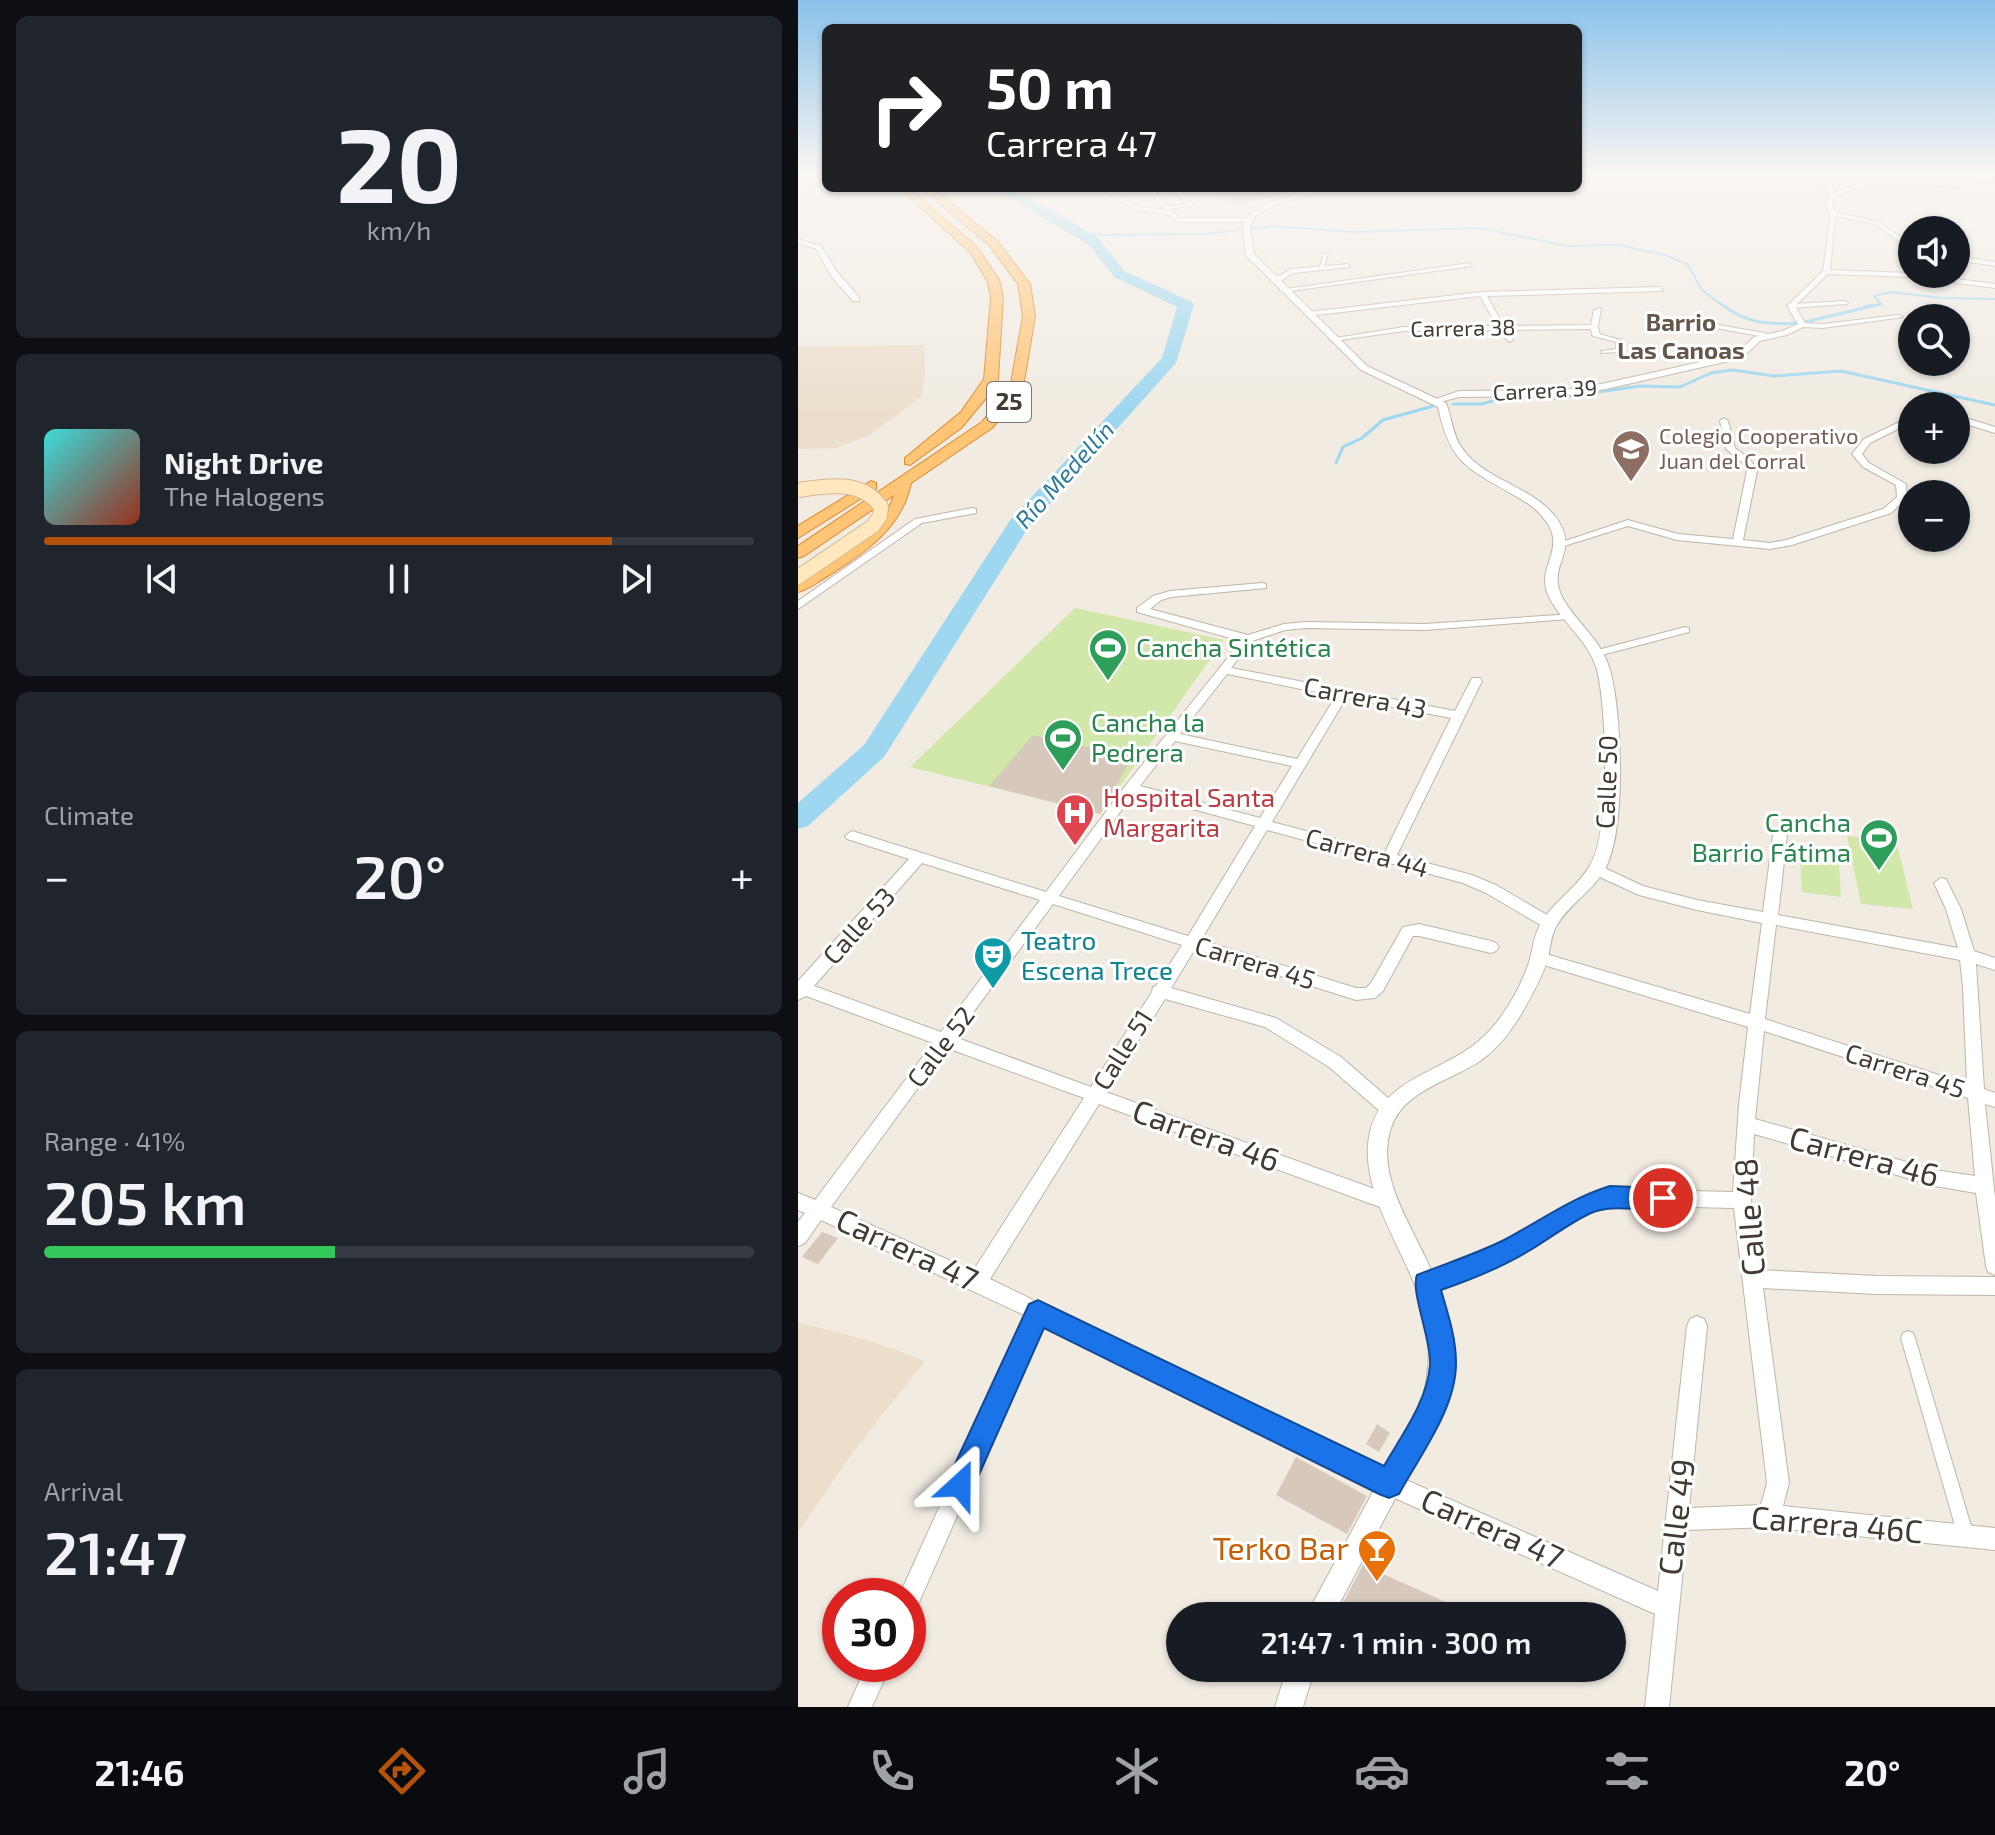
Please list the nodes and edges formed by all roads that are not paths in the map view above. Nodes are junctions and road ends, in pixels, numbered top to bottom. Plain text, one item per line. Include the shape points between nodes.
1 (824, 254) edge
2 (976, 254) edge
3 (1003, 254) edge
4 (1250, 254) edge
5 (1326, 254) dead end
6 (1828, 254) edge
7 (1970, 260) edge
8 (1995, 264) edge
9 (1470, 265) dead end
10 (1322, 266) junction
11 (1348, 266) dead end
12 (1826, 272) junction
13 (1279, 285) junction
14 (1995, 286) edge
15 (1660, 289) dead end
16 (1482, 294) junction
17 (856, 299) dead end
18 (1845, 303) dead end
19 (1791, 306) junction
20 (1598, 310) dead end
21 (1308, 314) junction
22 (1898, 317) edge
23 (1701, 324) dead end
24 (1802, 325) junction
25 (1499, 326) junction
26 (1595, 331) junction
27 (1765, 335) junction
28 (1333, 339) junction
29 (1509, 340) dead end
30 (1603, 352) dead end
31 (1437, 400) junction
32 (1724, 421) dead end
33 (1970, 422) edge
34 (1898, 426) edge
35 (1995, 430) edge
36 (904, 483) junction
37 (798, 490) edge
38 (972, 511) dead end
39 (798, 533) edge
40 (1738, 542) junction
41 (1561, 544) junction
42 (798, 553) edge
43 (798, 577) edge
44 (1262, 586) dead end
45 (798, 587) edge
46 (798, 606) edge
47 (1569, 616) junction
48 (1685, 630) dead end
49 (1248, 639) junction
50 (1598, 653) junction
51 (1223, 670) junction
52 (1476, 681) dead end
53 (1342, 695) junction
54 (1459, 716) junction
55 (1172, 736) junction
56 (1300, 764) junction
57 (1131, 788) junction
58 (1263, 825) junction
59 (1780, 835) dead end
60 (852, 836) dead end
61 (919, 857) junction
62 (1389, 858) junction
63 (1596, 869) junction
64 (1941, 883) dead end
65 (1051, 899) junction
66 (1770, 917) junction
67 (1549, 923) junction
68 (1191, 944) junction
69 (1491, 947) dead end
70 (1970, 956) junction
71 (1539, 958) junction
72 (1995, 964) edge
73 (800, 990) edge
74 (1159, 991) junction
75 (1758, 1023) junction
76 (946, 1040) junction
77 (1095, 1095) junction
78 (1976, 1095) junction
79 (1995, 1100) edge
80 (1389, 1109) junction
81 (1746, 1124) junction
82 (1984, 1186) junction
83 (1742, 1200) junction
84 (798, 1201) edge
85 (1388, 1202) junction
86 (818, 1210) junction
87 (1992, 1225) edge
88 (798, 1237) edge
89 (1995, 1266) edge
90 (1754, 1279) junction
91 (977, 1282) junction
92 (1426, 1283) junction
93 (1995, 1286) edge
94 (1038, 1312) junction
95 (1697, 1326) dead end
96 (1908, 1338) dead end
97 (1389, 1484) junction
98 (1769, 1516) junction
99 (1679, 1519) junction
100 (1966, 1536) junction
101 (1995, 1539) edge
102 (918, 1578) edge
103 (1326, 1602) edge
104 (1667, 1607) junction
105 (871, 1682) edge
106 (1297, 1682) edge
107 (860, 1707) edge
108 (1289, 1707) edge
109 (1657, 1707) edge

1 - 17 street via 831,271
2 - 39 highway, 25 via 996,285 997,322 991,379 978,403 933,445
3 - 36 highway, 25 via 1024,284 1029,316 1017,390 987,425
4 - 13 street
5 - 10 street
6 - 12 street
7 - 8 street
9 - 13 street
10 - 11 street
10 - 13 street via 1282,273
12 - 14 street
12 - 19 street
13 - 21 street
15 - 16 street
16 - 21 street
16 - 25 street
18 - 19 street
19 - 24 street
20 - 26 street
21 - 28 street
22 - 24 street, Carrera 39
23 - 27 street
24 - 27 street, Carrera 39
25 - 26 street, Carrera 38
25 - 28 street, Carrera 38 via 1404,329
25 - 29 street
26 - 30 street via 1619,341 1619,350
27 - 31 street, Carrera 39 via 1739,356 1606,386
28 - 31 street via 1364,368
31 - 41 street via 1458,451 1542,511 1553,522
32 - 40 street via 1731,449 1752,471
33 - 35 street
34 - 40 street via 1867,441 1857,454 1866,465 1901,484 1902,498 1887,511 1788,543
36 - 42 highway, 25
36 - 45 highway via 903,499 886,524
37 - 43 main road, bridge via 858,489 881,507 873,526
38 - 46 street via 919,521
40 - 41 street via 1677,537 1628,523
41 - 47 street, Calle 50 via 1550,579
44 - 49 street via 1170,594 1141,610
47 - 49 street via 1425,627 1306,625
47 - 50 street, Calle 50
48 - 50 street
49 - 51 street, Calle 52
50 - 63 street, Calle 50 via 1605,682 1611,781 1609,820
51 - 53 street, Carrera 43
51 - 55 street, Calle 52
52 - 54 street
53 - 54 street, Carrera 43
53 - 56 street, Calle 51
54 - 62 street
55 - 56 street
55 - 57 street, Calle 52
56 - 58 street, Calle 51
57 - 58 street, Carrera 44
57 - 65 street, Calle 52
58 - 62 street, Carrera 44
58 - 68 street, Calle 51
59 - 66 street, Calle 48
60 - 61 street, Carrera 45
61 - 65 street, Carrera 45
61 - 73 street, Calle 53
62 - 67 street, Carrera 44 via 1491,889
63 - 66 street via 1639,890
63 - 67 street, Calle 50
64 - 70 street via 1956,909
65 - 68 street, Carrera 45
65 - 76 street, Calle 52
66 - 70 street
66 - 75 street, Calle 48
67 - 71 street, Calle 50
68 - 69 street, Carrera 45 via 1356,994 1369,994 1377,987 1408,931
68 - 74 street, Calle 51
70 - 72 street
70 - 78 street
71 - 75 street, Carrera 45
71 - 80 street, Calle 50 via 1510,1017 1486,1046 1408,1090
73 - 76 street, Carrera 46
74 - 77 street, Calle 51
74 - 80 street via 1270,1022 1335,1062
75 - 78 street, Carrera 45
75 - 81 street, Calle 48
76 - 77 street, Carrera 46
76 - 86 street, Calle 52
77 - 85 street, Carrera 46
77 - 91 street, Calle 51
78 - 79 street, Carrera 45
78 - 82 street
80 - 85 street via 1379,1131 1378,1159
81 - 82 street, Carrera 46 via 1935,1178
81 - 83 street, Calle 48
82 - 87 street
83 - 90 street, Calle 48
83 - 92 street via 1610,1197 1585,1205 1515,1247
84 - 86 street, Carrera 47
85 - 92 street
86 - 88 street, Calle 52
86 - 91 street, Carrera 47
87 - 89 street
90 - 93 street
90 - 98 street, Calle 48 via 1778,1483
91 - 94 street, Carrera 47
92 - 97 street via 1439,1326 1443,1365 1434,1402
94 - 97 street, Carrera 47
94 - 102 street
95 - 99 street, Calle 49
96 - 100 street
97 - 103 street
97 - 104 street, Carrera 47
98 - 99 street, Carrera 46C
98 - 100 street, Carrera 46C
99 - 104 street, Calle 49
100 - 101 street, Carrera 46C
104 - 109 street, Calle 49
105 - 107 street
106 - 108 street

